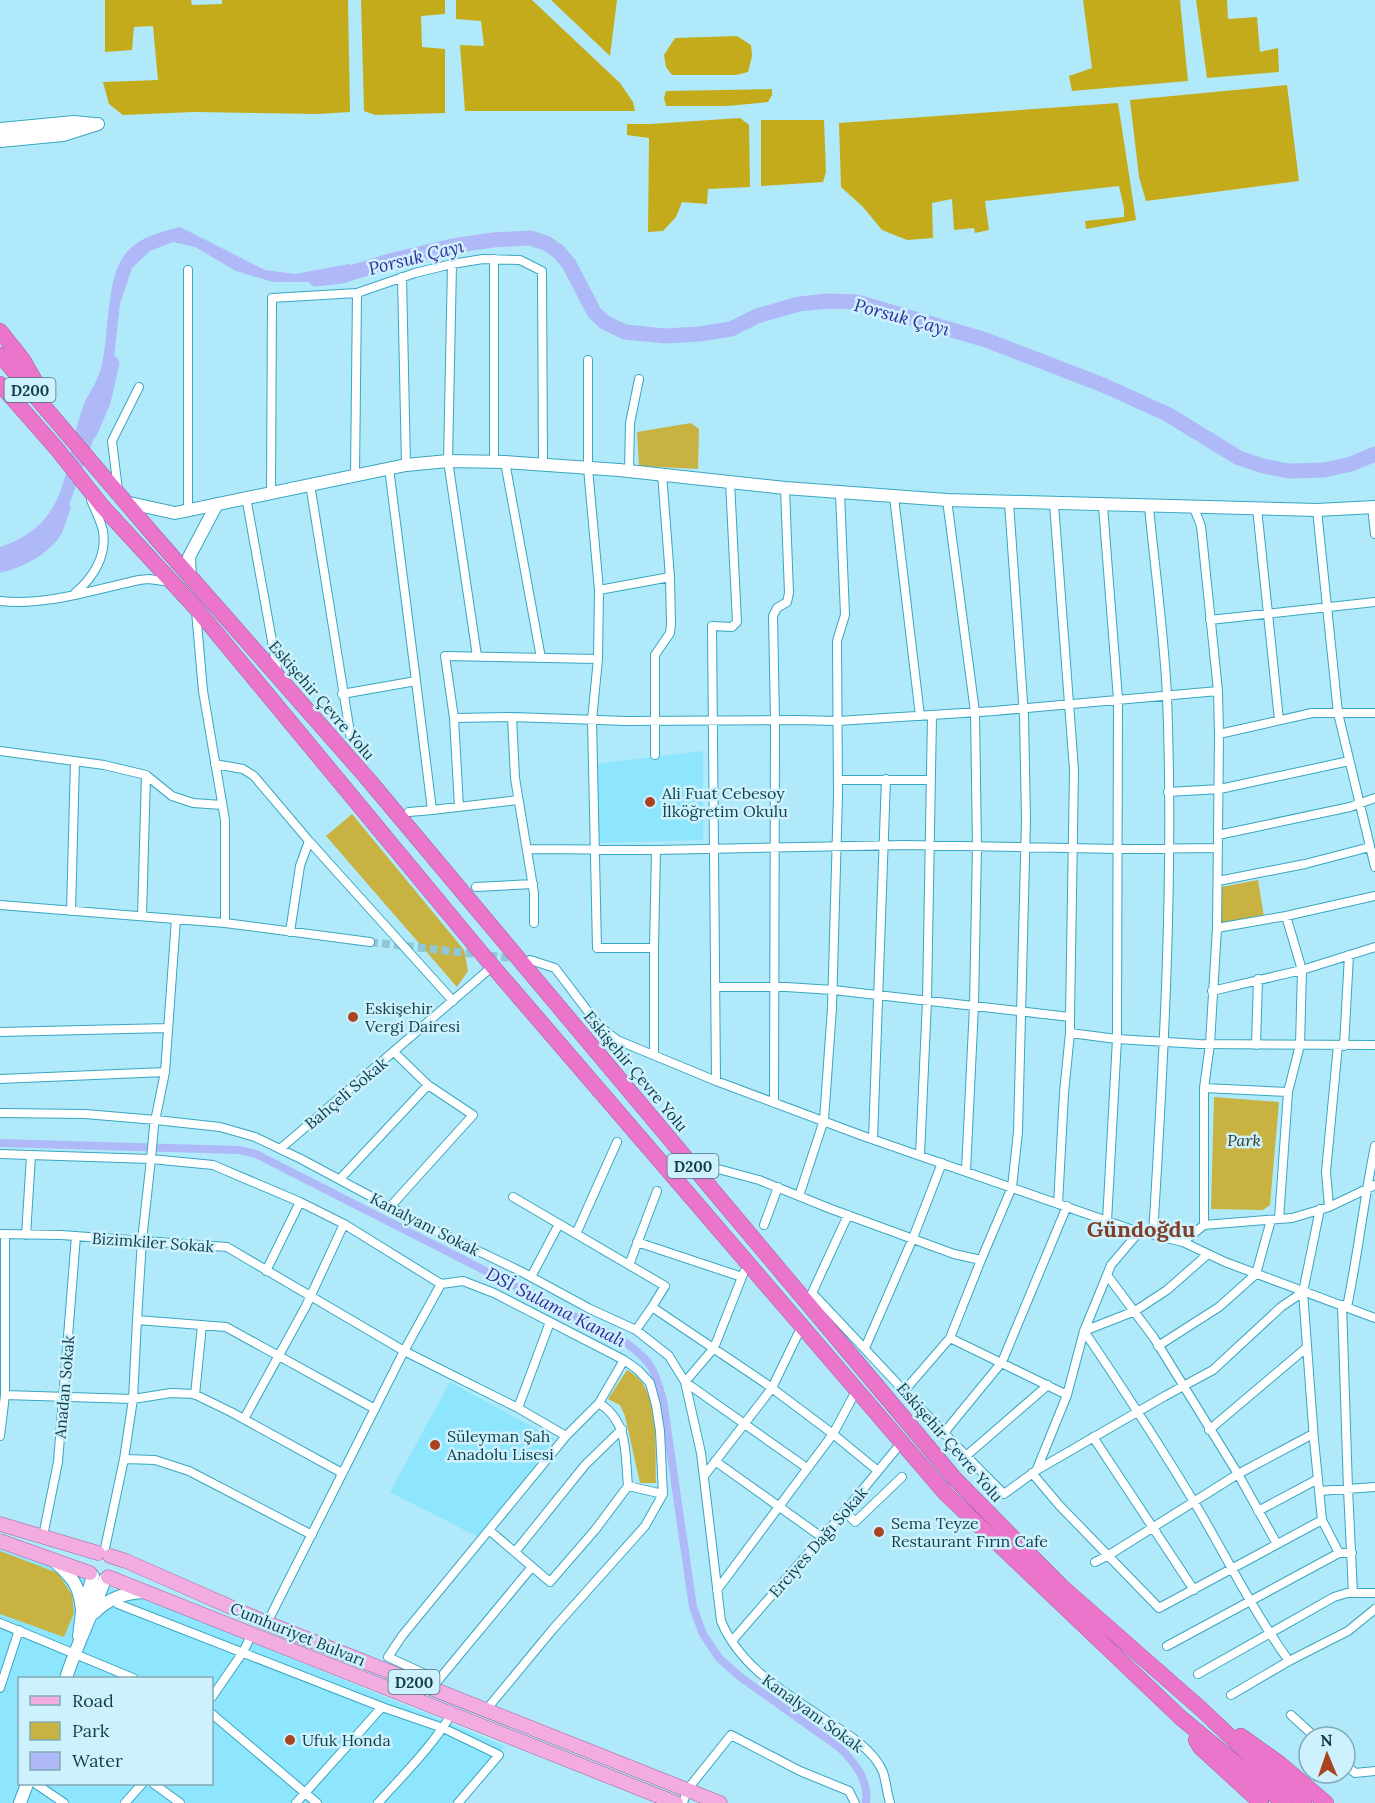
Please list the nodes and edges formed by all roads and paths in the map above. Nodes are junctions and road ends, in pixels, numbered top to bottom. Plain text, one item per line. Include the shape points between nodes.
1 (0, 129) edge
2 (0, 141) edge
3 (494, 259) junction
4 (452, 264) junction
5 (188, 270) dead end
6 (402, 277) junction
7 (357, 293) junction
8 (0, 331) edge
9 (0, 355) edge
10 (588, 360) dead end
11 (639, 379) dead end
12 (0, 384) edge
13 (139, 387) dead end
14 (0, 394) edge
15 (60, 424) junction
16 (57, 449) junction
17 (448, 461) junction
18 (499, 462) junction
19 (406, 465) junction
20 (543, 465) junction
21 (389, 468) junction
22 (588, 468) junction
23 (629, 471) junction
24 (662, 474) junction
25 (355, 475) junction
26 (730, 482) junction
27 (84, 484) junction
28 (310, 484) junction
29 (785, 488) junction
30 (271, 492) junction
31 (840, 493) junction
32 (246, 497) junction
33 (894, 497) junction
34 (122, 498) junction
35 (947, 500) junction
36 (1009, 503) junction
37 (217, 504) junction
38 (1054, 504) junction
39 (1103, 506) junction
40 (1149, 507) junction
41 (1374, 507) edge
42 (1194, 508) junction
43 (1257, 508) junction
44 (1317, 510) junction
45 (188, 511) junction
46 (1375, 534) edge
47 (670, 577) junction
48 (190, 578) junction
49 (171, 582) junction
50 (599, 590) junction
51 (71, 596) junction
52 (0, 601) edge
53 (1375, 602) edge
54 (195, 607) junction
55 (1326, 607) junction
56 (1269, 613) junction
57 (1210, 620) junction
58 (477, 656) junction
59 (542, 657) junction
60 (597, 659) junction
61 (279, 679) junction
62 (416, 681) junction
63 (1218, 691) junction
64 (342, 694) junction
65 (1167, 695) junction
66 (1118, 699) junction
67 (1070, 703) junction
68 (1023, 708) junction
69 (975, 712) junction
70 (1375, 712) edge
71 (1338, 713) junction
72 (932, 715) junction
73 (920, 716) junction
74 (512, 717) junction
75 (454, 718) junction
76 (592, 720) junction
77 (775, 720) junction
78 (1279, 720) junction
79 (654, 721) junction
80 (713, 721) junction
81 (838, 721) junction
82 (1219, 734) junction
83 (351, 739) dead end
84 (0, 750) edge
85 (655, 755) dead end
86 (1349, 760) junction
87 (75, 761) junction
88 (215, 764) junction
89 (147, 775) junction
90 (886, 779) junction
91 (838, 780) junction
92 (931, 780) junction
93 (1220, 789) junction
94 (1168, 792) junction
95 (1375, 798) edge
96 (518, 800) junction
97 (1359, 803) junction
98 (222, 805) junction
99 (459, 807) junction
100 (432, 810) junction
101 (409, 812) dead end
102 (1218, 835) junction
103 (309, 841) junction
104 (837, 845) junction
105 (883, 845) junction
106 (930, 845) junction
107 (977, 846) junction
108 (774, 847) junction
109 (1025, 847) junction
110 (1370, 847) junction
111 (714, 848) junction
112 (1073, 848) junction
113 (1169, 848) junction
114 (1217, 848) junction
115 (527, 849) junction
116 (596, 849) junction
117 (1118, 849) junction
118 (656, 850) junction
119 (1375, 867) edge
120 (1218, 881) junction
121 (533, 884) junction
122 (477, 887) dead end
123 (1375, 896) edge
124 (0, 905) edge
125 (71, 911) junction
126 (142, 916) junction
127 (1286, 916) junction
128 (176, 919) junction
129 (225, 923) junction
130 (534, 923) dead end
131 (1217, 928) junction
132 (290, 932) junction
133 (370, 942) tunnel mouth
134 (1375, 947) edge
135 (654, 948) junction
136 (1349, 955) junction
137 (530, 960) tunnel mouth
138 (493, 966) junction
139 (1302, 970) junction
140 (1258, 978) junction
141 (717, 987) junction
142 (775, 987) junction
143 (833, 990) junction
144 (1212, 991) junction
145 (880, 995) junction
146 (453, 1001) junction
147 (927, 1001) junction
148 (974, 1006) junction
149 (1020, 1012) junction
150 (1070, 1017) junction
151 (168, 1028) junction
152 (0, 1032) edge
153 (1070, 1033) junction
154 (1117, 1039) junction
155 (1165, 1041) junction
156 (1210, 1044) junction
157 (1256, 1045) junction
158 (1300, 1045) junction
159 (1375, 1045) edge
160 (1341, 1046) junction
161 (394, 1052) junction
162 (654, 1055) junction
163 (165, 1072) junction
164 (0, 1079) edge
165 (717, 1081) junction
166 (428, 1085) junction
167 (1204, 1088) junction
168 (1288, 1092) junction
169 (774, 1103) junction
170 (0, 1113) edge
171 (824, 1120) junction
172 (155, 1123) junction
173 (873, 1139) junction
174 (616, 1142) dead end
175 (1375, 1146) edge
176 (280, 1149) junction
177 (0, 1154) edge
178 (920, 1155) junction
179 (31, 1156) junction
180 (151, 1156) junction
181 (689, 1161) junction
182 (942, 1163) junction
183 (966, 1171) junction
184 (340, 1179) junction
185 (1375, 1185) edge
186 (777, 1187) junction
187 (1012, 1187) junction
188 (657, 1191) dead end
189 (1365, 1191) junction
190 (799, 1196) junction
191 (513, 1197) dead end
192 (300, 1202) junction
193 (1063, 1205) junction
194 (390, 1207) junction
195 (1325, 1208) junction
196 (848, 1215) junction
197 (1275, 1220) junction
198 (1107, 1221) junction
199 (344, 1224) junction
200 (559, 1224) junction
201 (764, 1225) dead end
202 (1204, 1225) junction
203 (1139, 1232) junction
204 (2, 1234) edge
205 (26, 1234) junction
206 (576, 1234) junction
207 (1153, 1235) junction
208 (76, 1236) junction
209 (913, 1238) junction
210 (142, 1240) junction
211 (637, 1242) junction
212 (1183, 1242) junction
213 (1208, 1254) junction
214 (981, 1260) junction
215 (629, 1265) junction
216 (267, 1271) junction
217 (1257, 1274) junction
218 (1107, 1275) junction
219 (531, 1277) junction
220 (441, 1284) junction
221 (1302, 1292) junction
222 (310, 1297) junction
223 (1344, 1306) junction
224 (652, 1307) junction
225 (1135, 1311) junction
226 (1375, 1318) edge
227 (137, 1320) junction
228 (550, 1322) junction
229 (202, 1325) junction
230 (636, 1330) junction
231 (1084, 1331) junction
232 (798, 1334) dead end
233 (950, 1338) junction
234 (1158, 1346) junction
235 (714, 1348) junction
236 (865, 1348) junction
237 (1306, 1348) junction
238 (404, 1351) junction
239 (279, 1357) junction
240 (624, 1360) junction
241 (1002, 1362) junction
242 (685, 1382) junction
243 (1048, 1385) junction
244 (1183, 1386) junction
245 (772, 1388) junction
246 (905, 1390) junction
247 (856, 1391) junction
248 (5, 1395) junction
249 (195, 1395) junction
250 (1067, 1395) junction
251 (64, 1397) junction
252 (133, 1399) junction
253 (599, 1402) junction
254 (518, 1408) junction
255 (375, 1409) junction
256 (1138, 1411) junction
257 (244, 1419) junction
258 (745, 1425) junction
259 (622, 1429) junction
260 (1209, 1430) junction
261 (833, 1434) junction
262 (943, 1434) junction
263 (1313, 1434) junction
264 (0, 1436) edge
265 (566, 1436) junction
266 (1093, 1437) junction
267 (902, 1442) junction
268 (966, 1456) junction
269 (124, 1459) junction
270 (716, 1461) junction
271 (807, 1468) junction
272 (878, 1471) junction
273 (1034, 1471) junction
274 (342, 1473) junction
275 (1238, 1474) junction
276 (704, 1476) junction
277 (902, 1477) dead end
278 (1318, 1479) junction
279 (628, 1486) junction
280 (1375, 1488) edge
281 (1348, 1489) junction
282 (1319, 1491) junction
283 (663, 1494) junction
284 (1194, 1502) junction
285 (780, 1507) junction
286 (1258, 1511) junction
287 (845, 1512) junction
288 (1322, 1520) junction
289 (0, 1524) edge
290 (1152, 1528) junction
291 (489, 1530) junction
292 (312, 1535) junction
293 (43, 1536) junction
294 (823, 1538) junction
295 (0, 1541) edge
296 (1277, 1544) junction
297 (515, 1552) junction
298 (1339, 1553) junction
299 (1352, 1553) junction
300 (104, 1554) junction
301 (1109, 1556) junction
302 (54, 1560) junction
303 (1095, 1562) dead end
304 (531, 1568) junction
305 (1232, 1568) junction
306 (99, 1576) junction
307 (717, 1590) junction
308 (1194, 1590) junction
309 (145, 1593) junction
310 (1353, 1593) junction
311 (1375, 1593) edge
312 (1251, 1601) junction
313 (117, 1604) dead end
314 (1375, 1609) edge
315 (87, 1612) junction
316 (0, 1623) edge
317 (267, 1623) junction
318 (19, 1630) junction
319 (252, 1634) junction
320 (1269, 1634) junction
321 (732, 1641) junction
322 (1167, 1646) dead end
323 (76, 1648) junction
324 (243, 1652) junction
325 (1289, 1661) junction
326 (1198, 1674) dead end
327 (66, 1677) edge
328 (131, 1677) edge
329 (434, 1684) junction
330 (0, 1688) edge
331 (1231, 1695) dead end
332 (213, 1696) edge
333 (459, 1700) junction
334 (382, 1707) junction
335 (1201, 1709) junction
336 (486, 1710) junction
337 (452, 1713) junction
338 (213, 1715) edge
339 (1291, 1715) dead end
340 (1181, 1718) junction
341 (1302, 1725) edge
342 (443, 1728) junction
343 (1375, 1772) edge
344 (1357, 1773) edge
345 (27, 1785) edge
346 (37, 1785) edge
347 (141, 1785) edge
348 (155, 1785) edge
349 (306, 1793) junction
350 (685, 1796) edge
351 (20, 1803) edge
352 (64, 1803) edge
353 (125, 1803) edge
354 (180, 1803) edge
355 (296, 1803) edge
356 (317, 1803) edge
357 (378, 1803) edge
358 (458, 1803) edge
359 (676, 1803) edge
360 (720, 1803) edge
361 (855, 1803) edge
362 (890, 1803) edge
363 (1261, 1803) edge
364 (1284, 1803) edge
365 (1304, 1803) edge
366 (1326, 1803) edge

1 - 2 street via 74,122 98,124 63,135
3 - 4 street
3 - 18 street
3 - 20 street via 520,260 542,271
4 - 6 street
4 - 17 street
5 - 45 street
6 - 7 street
6 - 19 street
7 - 25 street
7 - 30 street via 272,298
8 - 15 highway via 23,360
9 - 15 highway, Eskişehir Çevre Yolu / D200
10 - 22 street
11 - 23 street via 630,423
12 - 16 highway, Eskişehir Çevre Yolu / D200
13 - 34 street via 112,441
14 - 16 highway
15 - 34 highway, Eskişehir Çevre Yolu / D200
16 - 27 highway, Eskişehir Çevre Yolu / D200
17 - 18 street
17 - 19 street
17 - 58 street
18 - 20 street
18 - 59 street
19 - 21 street
20 - 22 street
21 - 25 street
21 - 62 street
22 - 23 street
22 - 50 street
23 - 24 street
24 - 26 street
24 - 47 street
25 - 28 street
26 - 29 street
26 - 80 street via 736,622 732,627 712,626
27 - 49 highway, Eskişehir Çevre Yolu / D200
27 - 51 street via 103,532 103,546 96,570
28 - 30 street
28 - 64 street
29 - 31 street
29 - 77 street via 789,593 787,602 772,616
30 - 32 street
31 - 33 street
31 - 81 street via 844,615 837,641
32 - 37 street
32 - 61 street
33 - 35 street
33 - 73 street
34 - 45 street via 176,513
34 - 48 highway, Eskişehir Çevre Yolu / D200
35 - 36 street
35 - 69 street
36 - 38 street
36 - 68 street
37 - 45 street
37 - 48 street via 189,557
38 - 39 street
38 - 67 street
39 - 40 street
39 - 66 street
40 - 42 street
40 - 65 street
41 - 44 street
41 - 46 street
42 - 43 street
42 - 57 street via 1201,526
43 - 44 street
43 - 56 street
44 - 55 street
47 - 50 street
47 - 79 street via 670,633 655,654
48 - 61 highway, Eskişehir Çevre Yolu / D200
49 - 51 street via 139,580
49 - 54 highway, Eskişehir Çevre Yolu / D200
50 - 60 street
51 - 52 street via 16,603
53 - 55 street
54 - 88 street
54 - 138 highway, Eskişehir Çevre Yolu / D200
55 - 56 street
55 - 71 street
56 - 57 street
56 - 78 street
57 - 63 street
58 - 59 street
58 - 75 street via 445,656
59 - 60 street
60 - 76 street
61 - 181 highway, Eskişehir Çevre Yolu / D200
62 - 64 street
62 - 100 street
63 - 65 street
63 - 82 street
64 - 83 street
65 - 66 street
65 - 94 street
66 - 67 street
66 - 117 street
67 - 68 street
67 - 112 street
68 - 69 street
68 - 109 street
69 - 72 street
69 - 107 street
70 - 71 street
71 - 78 street via 1312,713
71 - 86 street
72 - 73 street
72 - 92 street
73 - 81 street
74 - 75 street
74 - 76 street
74 - 96 street
75 - 99 street
76 - 79 street
76 - 116 street
77 - 80 street
77 - 81 street
77 - 108 street
78 - 82 street
79 - 80 street
79 - 85 street
80 - 111 street
81 - 91 street
82 - 93 street
84 - 87 street
86 - 93 street
86 - 97 street
87 - 89 street
87 - 125 street
88 - 98 street
88 - 103 street via 243,769 254,776
89 - 98 street via 172,796
89 - 126 street
90 - 91 street
90 - 92 street
90 - 105 street
91 - 104 street
92 - 106 street
93 - 94 street
93 - 102 street
94 - 113 street
95 - 97 street
96 - 99 street
96 - 115 street
97 - 102 street
97 - 110 street
98 - 129 street
99 - 100 street
100 - 101 street
102 - 114 street
103 - 132 street via 300,866
103 - 146 street
104 - 105 street
104 - 108 street
104 - 143 street
105 - 106 street
105 - 145 street
106 - 107 street
106 - 147 street
107 - 109 street
107 - 148 street
108 - 111 street
108 - 142 street
109 - 112 street
109 - 149 street
110 - 119 street
110 - 120 street
111 - 118 street
111 - 141 street
112 - 117 street
112 - 150 street
113 - 114 street
113 - 117 street
113 - 155 street
114 - 120 street
115 - 116 street
115 - 121 street
116 - 118 street
116 - 135 street via 597,948
117 - 154 street
118 - 135 street
120 - 131 street
121 - 122 street
121 - 130 street
123 - 127 street
124 - 125 street
125 - 126 street
126 - 128 street
127 - 131 street
127 - 139 street
128 - 129 street
128 - 151 street
129 - 132 street
131 - 144 street
132 - 133 street
134 - 136 street
135 - 162 street
136 - 139 street
136 - 160 street
137 - 162 street via 555,968 598,1026 617,1040
138 - 146 street, Bahçeli Sokak
138 - 247 highway, Eskişehir Çevre Yolu / D200
139 - 140 street
139 - 158 street
140 - 144 street
140 - 157 street
141 - 142 street
141 - 165 street
142 - 143 street
142 - 169 street
143 - 145 street
143 - 171 street
144 - 156 street
145 - 147 street
145 - 173 street
146 - 161 street, Bahçeli Sokak
147 - 148 street
147 - 178 street
148 - 149 street
148 - 183 street
149 - 150 street
149 - 187 street via 1018,1132
150 - 153 street
151 - 152 street
151 - 163 street
153 - 154 street
153 - 193 street via 1064,1093
154 - 155 street
154 - 198 street
155 - 156 street
155 - 207 street
156 - 157 street
156 - 167 street
157 - 158 street
158 - 160 street
158 - 168 street
159 - 160 street
160 - 195 street
161 - 166 street
161 - 176 street, Bahçeli Sokak
162 - 165 street
163 - 164 street
163 - 172 street
165 - 169 street
166 - 184 street
166 - 194 street via 473,1115
167 - 168 street
167 - 202 street
168 - 197 street
169 - 171 street
170 - 172 street, Kanalyanı Sokak via 85,1114
171 - 173 street
171 - 190 street
172 - 176 street, Kanalyanı Sokak via 220,1127
172 - 180 street
173 - 178 street
174 - 206 street
175 - 189 street
176 - 184 street, Kanalyanı Sokak
177 - 179 street
178 - 182 street
179 - 180 street
179 - 205 street
180 - 192 street via 213,1165
180 - 210 street
181 - 186 street
181 - 335 highway, Eskişehir Çevre Yolu / D200 via 955,1479 1061,1586
182 - 183 street
182 - 209 street
183 - 187 street
184 - 194 street, Kanalyanı Sokak
185 - 189 street
186 - 190 street
186 - 201 street
187 - 193 street
187 - 214 street
188 - 211 street
189 - 195 street
189 - 223 street via 1355,1269
190 - 196 street
191 - 200 street
192 - 199 street
192 - 216 street
193 - 198 street
193 - 241 street
194 - 219 street, Kanalyanı Sokak
195 - 197 street
195 - 221 street
196 - 209 street
196 - 236 street via 812,1293
197 - 202 street
197 - 217 street
198 - 203 street
199 - 220 street
199 - 222 street
200 - 206 street
200 - 219 street
202 - 212 street
203 - 207 street
203 - 218 street
204 - 205 street, Bizimkiler Sokak
204 - 248 street
205 - 208 street, Bizimkiler Sokak
206 - 215 street
207 - 212 street
208 - 210 street, Bizimkiler Sokak
208 - 251 street, Anadan Sokak
209 - 214 street
209 - 236 street
210 - 216 street, Bizimkiler Sokak via 227,1247
210 - 227 street
211 - 215 street
211 - 235 street via 743,1274
212 - 213 street
213 - 217 street
213 - 225 street via 1167,1290
214 - 233 street
215 - 224 street via 665,1286
216 - 222 street, Bizimkiler Sokak
217 - 221 street
217 - 234 street via 1220,1307
218 - 225 street
218 - 231 street
219 - 230 street, Kanalyanı Sokak
220 - 228 street via 463,1281
220 - 238 street
221 - 223 street
221 - 237 street
221 - 244 street via 1213,1371
222 - 238 street, Bizimkiler Sokak
222 - 239 street
223 - 226 street
223 - 281 street
224 - 230 street
224 - 235 street
225 - 231 street
225 - 234 street
227 - 229 street
227 - 252 street
228 - 240 street
228 - 254 street
229 - 239 street via 226,1327
229 - 249 street
230 - 242 street, Kanalyanı Sokak via 669,1356
231 - 250 street
231 - 256 street
232 - 245 street
233 - 241 street
233 - 246 street
234 - 244 street
235 - 242 street
235 - 245 street
236 - 246 street
237 - 260 street
237 - 263 street
238 - 254 street, Bizimkiler Sokak
238 - 255 street
239 - 255 street
239 - 257 street
240 - 253 street
240 - 283 street via 650,1383 660,1431
241 - 243 street
241 - 262 street
242 - 258 street
242 - 276 street, Kanalyanı Sokak
243 - 250 street
243 - 268 street
244 - 256 street
244 - 260 street
245 - 258 street
245 - 261 street
246 - 262 street
247 - 261 street
247 - 267 highway, Eskişehir Çevre Yolu / D200
248 - 251 street
248 - 264 street
249 - 252 street via 171,1393
249 - 257 street
250 - 273 street
251 - 252 street
251 - 293 street, Anadan Sokak via 58,1462
252 - 269 street
253 - 259 street
253 - 265 street
254 - 265 street, Bizimkiler Sokak
255 - 274 street
256 - 266 street
256 - 284 street
257 - 274 street
258 - 270 street
258 - 271 street
259 - 279 street
259 - 297 street via 585,1466
260 - 275 street
261 - 271 street
261 - 272 street
262 - 268 street
263 - 275 street
263 - 278 street
265 - 291 street
266 - 273 street
266 - 290 street
267 - 272 street, Erciyes Dağı Sokak
267 - 340 highway, Eskişehir Çevre Yolu / D200 via 946,1494
268 - 273 street via 1004,1494
269 - 292 street via 155,1460 189,1471
269 - 300 street
270 - 276 street
270 - 285 street
271 - 285 street
272 - 287 street, Erciyes Dağı Sokak
273 - 301 street via 1059,1505
274 - 292 street
275 - 284 street
275 - 286 street
276 - 307 street, Kanalyanı Sokak
277 - 287 street via 855,1522
278 - 282 street
278 - 286 street
279 - 283 street
279 - 304 street via 550,1582
280 - 281 street
281 - 282 street
281 - 299 street
282 - 288 street
283 - 336 street via 645,1526 552,1629
284 - 290 street
284 - 305 street
285 - 294 street
285 - 307 street
286 - 296 street
287 - 294 street, Erciyes Dağı Sokak
288 - 296 street
288 - 298 street
289 - 293 main road, Cumhuriyet Bulvarı
290 - 301 street
290 - 308 street
291 - 297 street
291 - 329 street via 388,1657
292 - 317 street
293 - 300 main road, Cumhuriyet Bulvarı
294 - 321 street, Erciyes Dağı Sokak
295 - 302 main road, Cumhuriyet Bulvarı
296 - 305 street
297 - 304 street
298 - 299 street
298 - 312 street
299 - 310 street
300 - 306 main road via 89,1562
300 - 306 main road via 115,1568
300 - 317 main road, Cumhuriyet Bulvarı / D200
301 - 303 street
301 - 308 street via 1159,1608
302 - 306 main road, Cumhuriyet Bulvarı
302 - 315 street via 78,1586
304 - 329 street
305 - 308 street
305 - 312 street
306 - 309 main road, Cumhuriyet Bulvarı
306 - 315 street
307 - 321 street, Kanalyanı Sokak via 721,1621
309 - 315 street via 123,1594
309 - 319 main road, Cumhuriyet Bulvarı
310 - 311 street
310 - 320 street via 1334,1597
312 - 320 street
312 - 322 street
313 - 324 street
314 - 325 street via 1348,1631
315 - 323 street
316 - 318 street
317 - 329 main road, Cumhuriyet Bulvarı / D200
318 - 323 street
318 - 330 street
319 - 324 street
319 - 337 main road, Cumhuriyet Bulvarı
320 - 325 street
320 - 326 street
321 - 362 street, Kanalyanı Sokak via 758,1674 868,1752 882,1770
323 - 327 street
323 - 328 street
324 - 332 street
324 - 334 street
325 - 331 street
329 - 333 main road, Cumhuriyet Bulvarı / D200
333 - 336 main road, Cumhuriyet Bulvarı / D200
333 - 337 main road
334 - 342 street
334 - 349 street
335 - 365 highway, Eskişehir Çevre Yolu / D200
335 - 366 highway via 1279,1763
336 - 350 main road, Cumhuriyet Bulvarı / D200
337 - 342 street
337 - 359 main road, Cumhuriyet Bulvarı
338 - 349 street
339 - 341 street
340 - 363 highway via 1200,1747
340 - 364 highway, Eskişehir Çevre Yolu / D200
342 - 357 street
342 - 358 street via 499,1755
343 - 344 street
345 - 351 street
346 - 352 street
347 - 353 street
348 - 354 street
349 - 355 street
349 - 356 street
350 - 360 main road, Cumhuriyet Bulvarı / D200
350 - 361 street via 731,1735 849,1791

